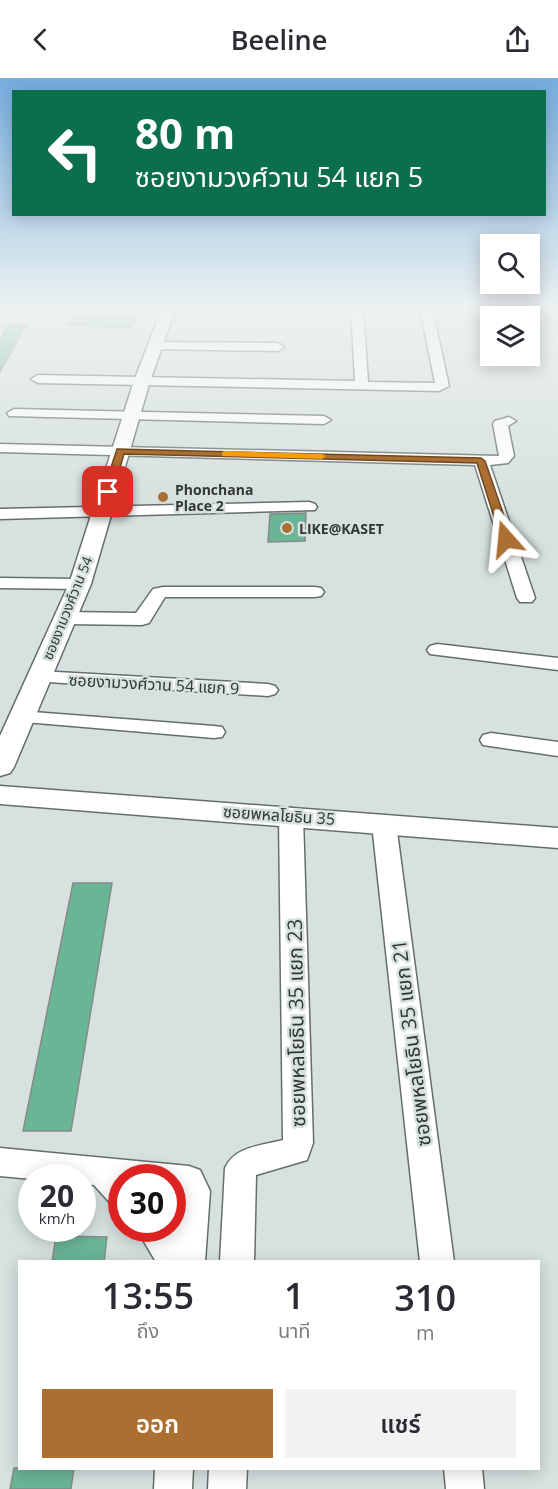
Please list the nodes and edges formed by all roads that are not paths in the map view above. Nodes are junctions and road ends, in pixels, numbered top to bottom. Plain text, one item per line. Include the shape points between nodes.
1 (145, 374) edge
2 (361, 374) edge
3 (440, 374) edge
4 (38, 379) dead end
5 (142, 381) junction
6 (362, 386) junction
7 (14, 413) dead end
8 (133, 415) junction
9 (324, 420) dead end
10 (509, 421) dead end
11 (0, 448) edge
12 (120, 451) junction
13 (481, 461) junction
14 (309, 507) dead end
15 (102, 513) junction
16 (0, 514) edge
17 (0, 583) edge
18 (80, 584) junction
19 (315, 592) dead end
20 (526, 598) dead end
21 (65, 618) junction
22 (437, 651) dead end
23 (558, 664) edge
24 (39, 677) junction
25 (268, 690) dead end
26 (21, 717) junction
27 (214, 732) dead end
28 (491, 740) dead end
29 (558, 749) edge
30 (0, 767) edge
31 (0, 795) edge
32 (291, 816) junction
33 (384, 824) junction
34 (558, 838) edge
35 (0, 1162) edge
36 (186, 1178) edge
37 (108, 1182) edge
38 (162, 1242) edge
39 (175, 1260) edge
40 (188, 1260) edge
41 (237, 1260) edge
42 (437, 1260) edge
43 (174, 1470) edge
44 (228, 1470) edge
45 (463, 1470) edge
46 (173, 1489) edge
47 (227, 1489) edge
48 (465, 1489) edge

1 - 5 street, ซอยงามวงศ์วาน 54
2 - 6 street
3 - 6 street via 440,387
4 - 5 street
5 - 6 street
5 - 8 street, ซอยงามวงศ์วาน 54
7 - 8 street
8 - 9 street
8 - 12 street, ซอยงามวงศ์วาน 54
10 - 13 street via 500,424 507,456 503,460
11 - 12 street
12 - 13 street
12 - 15 street, ซอยงามวงศ์วาน 54
13 - 20 street
14 - 15 street
15 - 16 street
15 - 18 street, ซอยงามวงศ์วาน 54
17 - 18 street
18 - 21 street, ซอยงามวงศ์วาน 54
19 - 21 street via 162,592 142,619
21 - 24 street, ซอยงามวงศ์วาน 54
22 - 23 street
24 - 25 street, ซอยงามวงศ์วาน 54 แยก 9
24 - 26 street, ซอยงามวงศ์วาน 54
26 - 27 street
26 - 30 street, ซอยงามวงศ์วาน 54
28 - 29 street
31 - 32 street, ซอยพหลโยธิน 35
32 - 33 street, ซอยพหลโยธิน 35
32 - 41 street, ซอยพหลโยธิน 35 แยก 23 via 298,1143 296,1150 241,1168
33 - 34 street, ซอยพหลโยธิน 35
33 - 42 street, ซอยพหลโยธิน 35 แยก 21
35 - 37 street
36 - 40 street via 192,1182 194,1191
38 - 39 street
43 - 46 street
44 - 47 street
45 - 48 street

